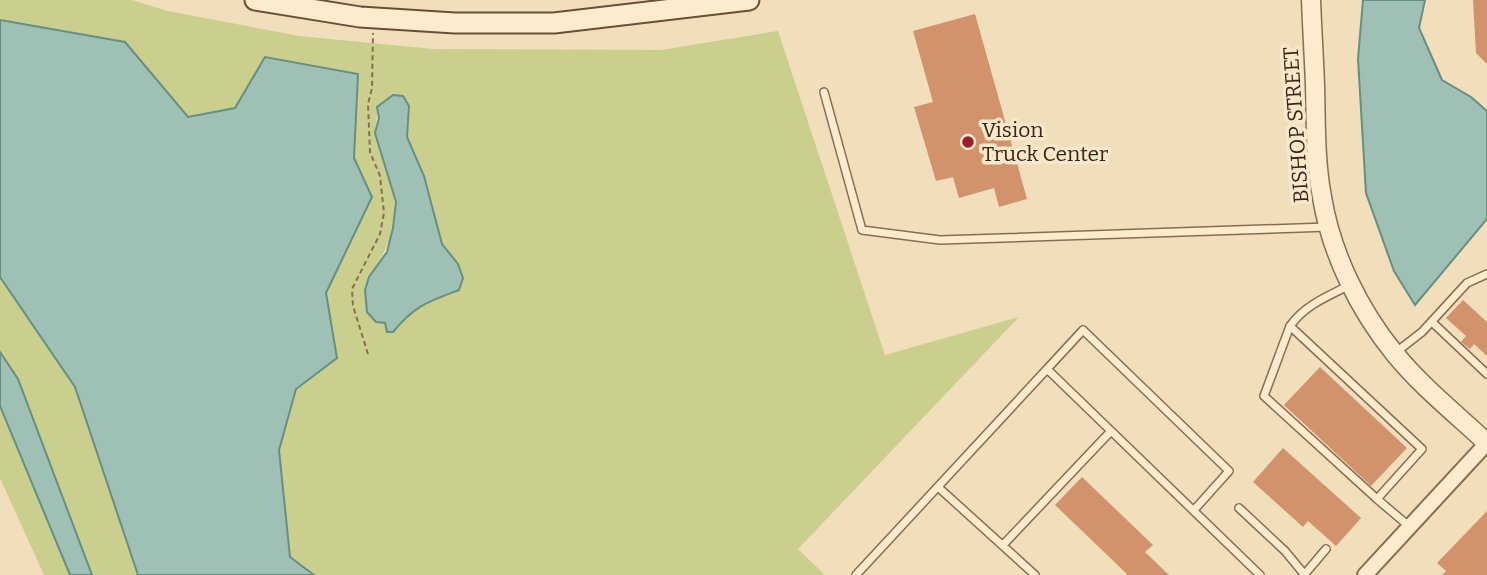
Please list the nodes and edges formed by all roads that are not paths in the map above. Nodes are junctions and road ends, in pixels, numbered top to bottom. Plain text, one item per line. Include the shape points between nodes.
1 (256, 0) edge
2 (749, 0) edge
3 (1311, 0) edge
4 (824, 92) dead end
5 (1329, 227) junction
6 (1487, 274) edge
7 (1351, 284) junction
8 (1432, 322) junction
9 (1290, 326) junction
10 (1395, 354) junction
11 (1047, 369) junction
12 (1487, 374) edge
13 (1111, 431) junction
14 (1487, 443) edge
15 (938, 487) junction
16 (1377, 499) junction
17 (1239, 508) dead end
18 (1194, 510) junction
19 (1410, 527) junction
20 (1003, 545) junction
21 (1326, 549) dead end
22 (1254, 573) edge
23 (856, 575) edge
24 (1035, 575) edge
25 (1304, 575) edge
26 (1365, 575) edge

1 - 2 main road via 373,18 455,23 554,23
3 - 5 street, BISHOP STREET via 1315,136
4 - 5 lane via 862,230 940,240
5 - 7 street, BISHOP STREET
6 - 8 lane via 1467,283
7 - 9 lane via 1314,303
7 - 10 street, BISHOP STREET
8 - 10 lane
8 - 12 lane
9 - 16 lane via 1264,396
9 - 16 lane via 1422,449
10 - 14 street, BISHOP STREET
11 - 13 lane
11 - 15 lane
11 - 18 lane via 1083,330 1229,471
13 - 18 lane
13 - 20 lane
14 - 19 street
15 - 20 lane
15 - 23 lane
16 - 19 lane
17 - 25 lane
18 - 22 lane
19 - 26 street
20 - 24 lane
21 - 25 lane

